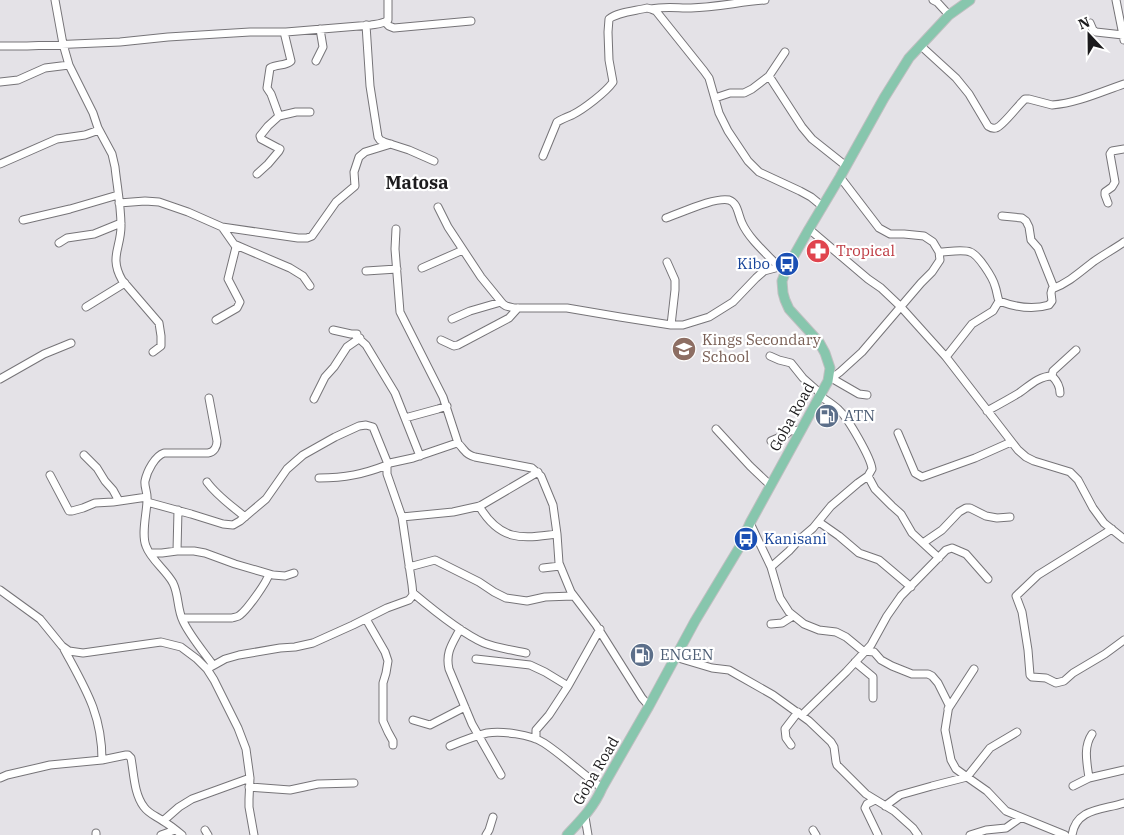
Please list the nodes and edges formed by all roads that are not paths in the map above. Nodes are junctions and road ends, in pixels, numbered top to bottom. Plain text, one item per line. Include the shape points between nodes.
1 (55, 0) edge
2 (388, 0) edge
3 (644, 0) edge
4 (754, 0) edge
5 (765, 0) edge
6 (933, 0) edge
7 (970, 0) edge
8 (1116, 0) edge
9 (649, 8) junction
10 (949, 15) junction
11 (471, 21) dead end
12 (385, 22) junction
13 (1090, 23) dead end
14 (366, 25) junction
15 (320, 29) junction
16 (284, 32) junction
17 (1123, 38) edge
18 (63, 44) junction
19 (0, 46) edge
20 (921, 46) junction
21 (785, 52) dead end
22 (316, 61) dead end
23 (69, 65) junction
24 (769, 76) junction
25 (0, 82) edge
26 (1124, 84) edge
27 (715, 98) junction
28 (310, 112) dead end
29 (279, 116) junction
30 (98, 130) junction
31 (391, 144) junction
32 (1124, 149) edge
33 (543, 156) dead end
34 (434, 161) dead end
35 (0, 164) edge
36 (846, 166) junction
37 (257, 174) dead end
38 (840, 177) junction
39 (118, 195) junction
40 (119, 203) junction
41 (1108, 203) dead end
42 (822, 206) junction
43 (438, 207) dead end
44 (1002, 216) dead end
45 (666, 218) dead end
46 (23, 220) dead end
47 (121, 223) junction
48 (222, 227) junction
49 (396, 229) dead end
50 (809, 229) junction
51 (1124, 242) edge
52 (58, 243) dead end
53 (236, 245) junction
54 (463, 250) junction
55 (939, 252) junction
56 (667, 262) dead end
57 (422, 268) dead end
58 (783, 268) junction
59 (398, 269) junction
60 (366, 271) dead end
61 (125, 283) junction
62 (310, 286) dead end
63 (1054, 288) junction
64 (999, 301) junction
65 (501, 302) junction
66 (86, 307) dead end
67 (901, 307) junction
68 (518, 308) junction
69 (452, 319) dead end
70 (216, 320) dead end
71 (671, 325) junction
72 (333, 330) dead end
73 (360, 338) junction
74 (441, 340) dead end
75 (71, 343) dead end
76 (1076, 350) dead end
77 (154, 352) dead end
78 (770, 356) dead end
79 (946, 357) junction
80 (1052, 376) junction
81 (0, 379) edge
82 (830, 380) junction
83 (1060, 393) dead end
84 (821, 395) junction
85 (866, 395) dead end
86 (209, 398) dead end
87 (314, 399) dead end
88 (447, 406) junction
89 (987, 411) junction
90 (405, 418) junction
91 (716, 430) dead end
92 (801, 430) junction
93 (898, 433) dead end
94 (771, 442) dead end
95 (1011, 442) junction
96 (458, 443) junction
97 (84, 455) dead end
98 (420, 456) junction
99 (388, 465) junction
100 (538, 472) junction
101 (50, 475) dead end
102 (868, 476) junction
103 (319, 478) dead end
104 (207, 482) dead end
105 (770, 485) junction
106 (147, 500) junction
107 (119, 501) junction
108 (479, 506) junction
109 (178, 510) junction
110 (245, 517) junction
111 (402, 517) junction
112 (1010, 517) dead end
113 (819, 522) junction
114 (750, 523) junction
115 (1112, 529) junction
116 (557, 534) junction
117 (1124, 539) edge
118 (923, 543) junction
119 (177, 551) junction
120 (150, 553) junction
121 (939, 558) junction
122 (560, 566) junction
123 (770, 567) junction
124 (409, 568) junction
125 (543, 568) dead end
126 (294, 573) dead end
127 (269, 574) junction
128 (988, 579) dead end
129 (911, 587) junction
130 (0, 590) edge
131 (413, 593) junction
132 (573, 596) junction
133 (793, 616) junction
134 (182, 618) junction
135 (366, 619) junction
136 (771, 624) dead end
137 (460, 629) junction
138 (600, 629) junction
139 (1124, 640) edge
140 (64, 648) junction
141 (864, 651) junction
142 (526, 653) dead end
143 (675, 658) junction
144 (476, 659) dead end
145 (855, 662) junction
146 (210, 667) junction
147 (974, 669) dead end
148 (568, 686) junction
149 (873, 698) dead end
150 (649, 706) junction
151 (465, 707) junction
152 (948, 710) junction
153 (800, 714) junction
154 (413, 720) dead end
155 (1017, 732) dead end
156 (1092, 734) dead end
157 (478, 736) junction
158 (536, 738) junction
159 (393, 745) dead end
160 (791, 745) dead end
161 (450, 746) dead end
162 (102, 760) junction
163 (1124, 770) edge
164 (501, 775) dead end
165 (967, 777) junction
166 (0, 778) edge
167 (250, 778) junction
168 (1089, 778) junction
169 (354, 783) dead end
170 (249, 786) junction
171 (1073, 786) dead end
172 (602, 788) junction
173 (875, 800) junction
174 (1124, 803) edge
175 (885, 806) junction
176 (493, 816) dead end
177 (585, 816) junction
178 (1020, 818) junction
179 (163, 821) junction
180 (175, 830) junction
181 (161, 835) edge
182 (182, 835) edge
183 (254, 835) edge
184 (486, 835) edge
185 (566, 835) edge
186 (588, 835) edge
187 (878, 835) edge
188 (918, 835) edge
189 (970, 835) edge
190 (1065, 835) edge
191 (1072, 835) edge

1 - 18 street
2 - 12 street via 388,19
3 - 9 street
4 - 5 street
4 - 9 street via 717,6
6 - 10 street
7 - 10 main road, Goba Road
8 - 17 street
9 - 27 street via 670,27 704,71
9 - 33 street via 608,19 608,60 614,82 579,111 557,122
10 - 20 main road, Goba Road
11 - 12 street via 394,28
12 - 14 street
13 - 17 street via 1096,32
14 - 15 street
14 - 31 street via 377,135 380,140
15 - 16 street
15 - 22 street via 323,48
16 - 18 street
16 - 29 street via 291,61 270,68 267,88
18 - 19 street
18 - 23 street
20 - 26 street via 956,78 988,126 994,129 1024,99 1052,105
20 - 36 main road, Goba Road via 909,58
21 - 24 street
23 - 25 street
23 - 30 street via 94,113
24 - 27 street via 744,94 730,93
24 - 36 street via 812,139
27 - 42 street via 728,131 753,166
28 - 29 street
29 - 37 street via 260,136 280,149
30 - 35 street via 57,139
30 - 39 street via 113,156
31 - 34 street
31 - 48 street via 359,156 354,172 355,186 338,200 311,237
32 - 41 street via 1110,154 1115,182 1105,192
36 - 38 main road, Goba Road
38 - 42 main road, Goba Road
38 - 55 street via 879,228 890,234 925,237
39 - 40 street
39 - 46 street
40 - 47 street
40 - 48 street via 159,202
42 - 50 main road, Goba Road
43 - 54 street
44 - 63 street via 1026,221 1031,240 1038,248
45 - 58 street via 719,200 730,200 736,205 747,233
47 - 52 street
47 - 61 street via 116,261
48 - 53 street
49 - 59 street
50 - 58 main road, Goba Road
50 - 67 street
51 - 63 street via 1071,280
53 - 62 street via 290,268 303,276
53 - 70 street via 228,279 240,302 237,308
54 - 57 street
54 - 65 street
55 - 64 street via 975,254 991,277
55 - 67 street via 939,262
56 - 71 street via 676,290
58 - 71 street via 760,274 733,302 709,317
58 - 82 main road, Goba Road via 785,300 825,352
59 - 60 street
59 - 88 street via 400,312
61 - 66 street
61 - 77 street via 160,325 161,346
63 - 64 street via 1051,303 1047,306 1010,306
64 - 79 street via 993,311 972,324
65 - 68 street
65 - 69 street
67 - 79 street
67 - 82 street via 862,352
68 - 71 street via 567,308
68 - 74 street via 509,318 458,345
72 - 73 street via 357,334
73 - 87 street via 347,347 325,376
73 - 90 street via 395,393
75 - 81 street
76 - 80 street via 1053,371
78 - 84 street via 791,362
79 - 89 street
80 - 83 street
80 - 89 street via 1043,377
82 - 84 main road, Goba Road
82 - 85 street
84 - 92 main road, Goba Road
84 - 102 street via 847,419 871,464
86 - 106 street via 216,447 208,453 160,454 145,481
88 - 90 street
88 - 96 street
89 - 95 street
90 - 98 street
91 - 105 street
92 - 94 street via 790,430
92 - 105 main road, Goba Road
93 - 95 street via 915,473 922,477
95 - 115 street via 1026,457 1070,472 1078,480 1097,515
96 - 98 street
96 - 100 street via 475,457 532,468
97 - 107 street
98 - 99 street
99 - 103 street via 355,476
99 - 110 street via 373,428 362,425 299,458 287,468 266,498
99 - 111 street via 386,471
100 - 108 street
100 - 116 street via 553,505
101 - 107 street via 69,510
102 - 113 street via 832,506
102 - 118 street via 875,489 901,514 910,531
104 - 110 street
105 - 114 main road, Goba Road
106 - 107 street
106 - 109 street
106 - 120 street via 145,540
108 - 111 street
108 - 116 street via 486,519 510,536
109 - 110 street via 228,525 236,524
109 - 119 street
111 - 124 street
112 - 118 street via 986,516 966,508
113 - 123 street
113 - 129 street via 859,553 880,560
114 - 123 street
114 - 143 main road, Goba Road
115 - 117 street
115 - 139 street via 1038,575 1016,596 1022,612 1032,677 1056,683 1064,681
116 - 122 street
118 - 121 street
119 - 120 street
119 - 127 street via 206,553
120 - 134 street via 173,584
121 - 128 street via 948,548 957,550 966,554
121 - 129 street
122 - 125 street
122 - 132 street
123 - 133 street via 782,601
124 - 131 street
124 - 132 street via 435,560 512,600
126 - 127 street
127 - 134 street via 240,615 232,618
129 - 141 street via 892,608 871,645
130 - 140 street via 40,619
131 - 135 street via 409,600
131 - 137 street
132 - 138 street
133 - 136 street via 782,623
133 - 141 street via 819,630 839,633
134 - 146 street
135 - 146 street via 304,646 239,655
135 - 159 street via 388,661 383,683 384,721
137 - 142 street via 483,642
137 - 151 street via 447,660
138 - 148 street
138 - 150 street
140 - 146 street via 83,653 165,642 181,647
140 - 162 street via 96,712
141 - 145 street
141 - 152 street via 874,652 892,666 912,674 932,676
143 - 150 main road, Goba Road
143 - 153 street via 731,670
144 - 148 street via 533,666
145 - 149 street via 873,676
145 - 153 street
146 - 167 street via 246,750
147 - 152 street
148 - 158 street via 537,728
150 - 172 main road, Goba Road
151 - 154 street via 430,724
151 - 157 street
152 - 165 street via 945,726 951,760
153 - 160 street via 785,729
153 - 173 street via 832,743 838,765
155 - 165 street via 990,748
156 - 168 street via 1086,757
157 - 158 street via 513,733
157 - 161 street
157 - 164 street
158 - 172 street
162 - 166 street via 50,766
162 - 179 street via 129,756 142,804
163 - 168 street
165 - 175 street via 900,795
165 - 178 street via 1006,811
167 - 170 street
167 - 179 street via 192,799
168 - 171 street
169 - 170 street via 318,784 290,790
170 - 183 street
172 - 177 main road, Goba Road
173 - 175 street
173 - 187 street via 865,808
174 - 191 street via 1084,814 1075,824
175 - 188 street
176 - 184 street
177 - 185 main road, Goba Road
177 - 186 street
178 - 189 street via 1006,828
178 - 190 street
179 - 180 street
180 - 181 street
180 - 182 street

